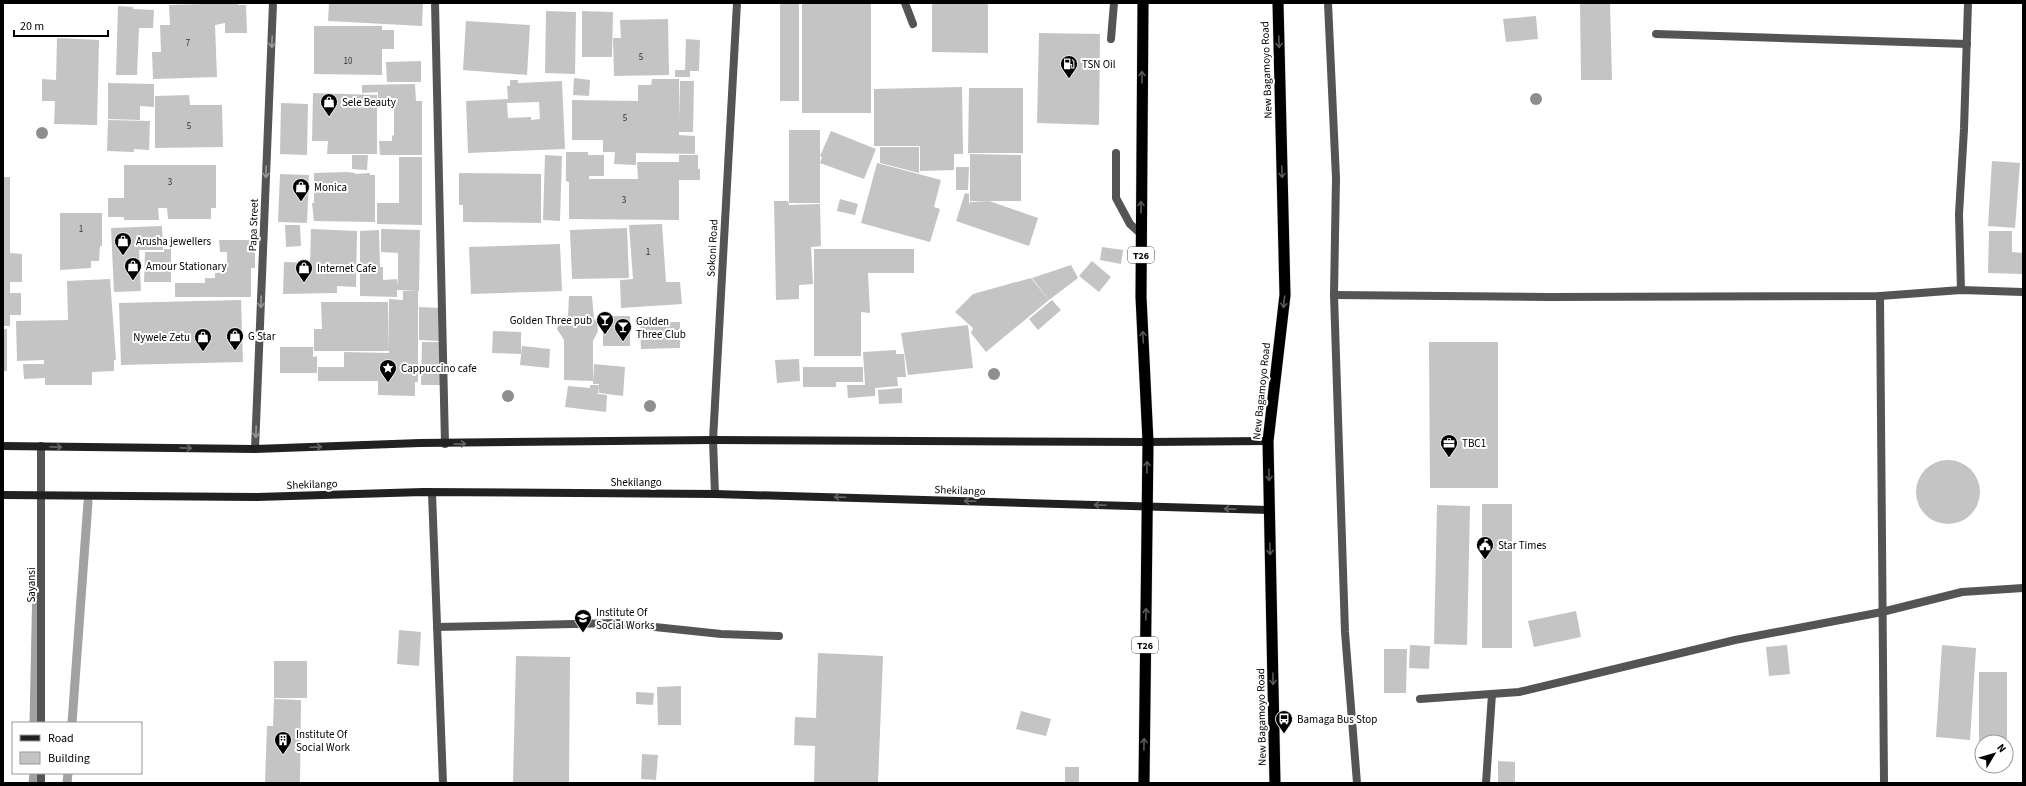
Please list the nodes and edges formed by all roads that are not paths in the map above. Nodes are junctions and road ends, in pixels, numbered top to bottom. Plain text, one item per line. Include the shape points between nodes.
1 (273, 3) edge
2 (435, 3) edge
3 (737, 3) edge
4 (905, 3) edge
5 (1114, 3) edge
6 (1143, 3) edge
7 (1278, 3) edge
8 (1328, 3) edge
9 (1968, 3) edge
10 (913, 24) dead end
11 (1656, 34) dead end
12 (1111, 39) dead end
13 (1967, 44) junction
14 (1116, 153) dead end
15 (1141, 234) junction
16 (1961, 290) junction
17 (2023, 292) edge
18 (1334, 296) junction
19 (1880, 296) junction
20 (713, 440) junction
21 (1268, 441) junction
22 (1148, 442) junction
23 (445, 444) junction
24 (3, 446) edge
25 (41, 446) junction
26 (255, 448) junction
27 (432, 492) junction
28 (715, 494) junction
29 (3, 495) edge
30 (42, 495) junction
31 (1147, 506) junction
32 (1269, 510) junction
33 (2023, 588) edge
34 (1882, 612) junction
35 (437, 627) junction
36 (779, 636) dead end
37 (1492, 694) junction
38 (1420, 699) dead end
39 (41, 722) edge
40 (443, 783) edge
41 (1144, 783) edge
42 (1275, 783) edge
43 (1357, 783) edge
44 (1486, 783) edge
45 (1884, 783) edge

1 -> 26 street, Papa Street
2 - 23 street
3 - 20 street, Sokoni Road
4 - 10 street
5 - 12 street
15 -> 6 highway, T26
7 -> 21 highway, New Bagamoyo Road via 1285,295
8 - 18 street via 1336,178
9 - 13 street
11 - 13 street
13 - 16 street via 1959,214
14 - 15 street via 1116,198 1130,224
22 -> 15 highway, T26 via 1141,297
16 - 17 street
16 - 19 street
18 - 19 street
18 - 43 street via 1345,632
19 - 34 street
20 - 22 main road
23 -> 20 main road
20 - 28 street, Sokoni Road
21 - 22 main road
21 -> 32 highway, New Bagamoyo Road
31 -> 22 highway, T26
26 -> 23 main road
24 - 25 main road
25 -> 26 main road
25 - 30 street, Sayansi
27 - 28 main road, Shekilango
27 - 30 main road, Shekilango via 257,497
27 - 35 street
31 -> 28 main road, Shekilango
29 - 30 main road, Shekilango
30 - 39 street, Sayansi
32 -> 31 main road, Shekilango
41 -> 31 highway, T26
32 -> 42 highway, New Bagamoyo Road
33 - 34 street via 1962,592
34 - 37 street via 1735,640 1518,692
34 - 45 street
35 - 36 street via 617,623 721,634
35 - 40 street
37 - 38 street
37 - 44 street

